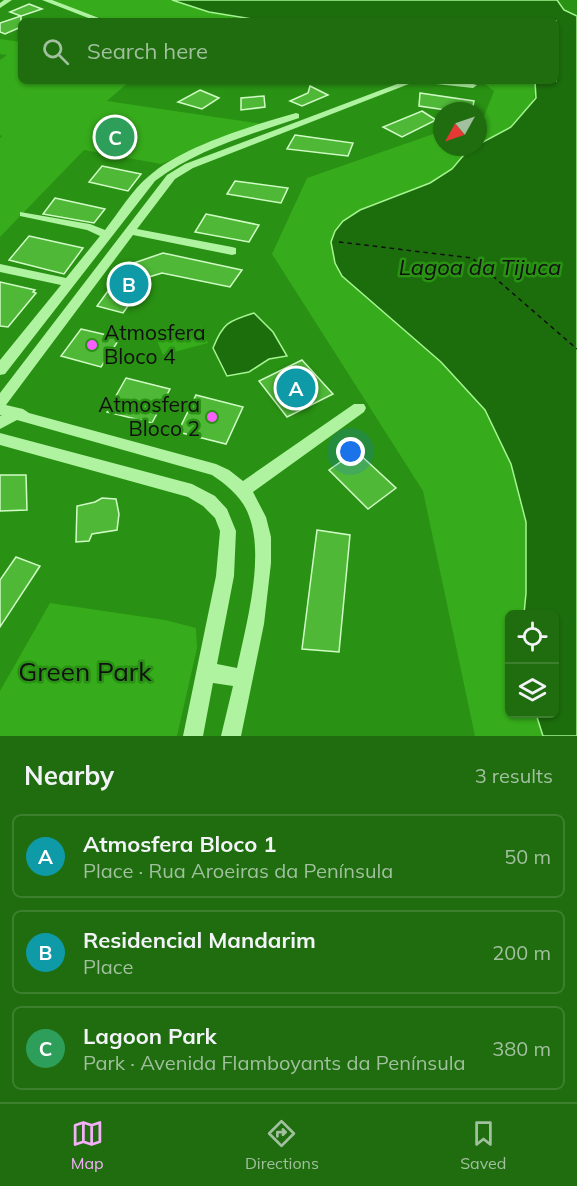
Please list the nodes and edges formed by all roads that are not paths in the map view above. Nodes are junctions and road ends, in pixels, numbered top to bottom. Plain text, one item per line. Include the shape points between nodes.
1 (9, 0) edge
2 (45, 0) edge
3 (0, 6) edge
4 (95, 18) edge
5 (382, 84) edge
6 (406, 84) edge
7 (464, 84) edge
8 (473, 85) dead end
9 (205, 155) junction
10 (24, 214) dead end
11 (129, 231) junction
12 (110, 232) junction
13 (232, 250) dead end
14 (0, 267) edge
15 (70, 283) junction
16 (0, 347) edge
17 (15, 351) junction
18 (0, 370) edge
19 (0, 403) edge
20 (359, 408) dead end
21 (0, 409) edge
22 (18, 413) junction
23 (0, 423) edge
24 (0, 439) edge
25 (243, 490) junction
26 (207, 672) junction
27 (242, 678) junction
28 (193, 736) edge
29 (231, 736) edge

1 - 3 street
2 - 4 street
5 - 9 street
6 - 9 street
7 - 8 street
9 - 11 street via 171,177
9 - 12 street via 160,171
10 - 12 street
11 - 13 street
11 - 19 street
12 - 15 street
14 - 15 street
15 - 17 street
16 - 17 street
17 - 18 street
20 - 25 street
21 - 22 street
22 - 23 street
22 - 25 street via 216,470
24 - 26 street via 192,491 221,514 228,531 225,576
25 - 27 street via 258,517 264,547 259,598
26 - 27 street
26 - 28 street
27 - 29 street

